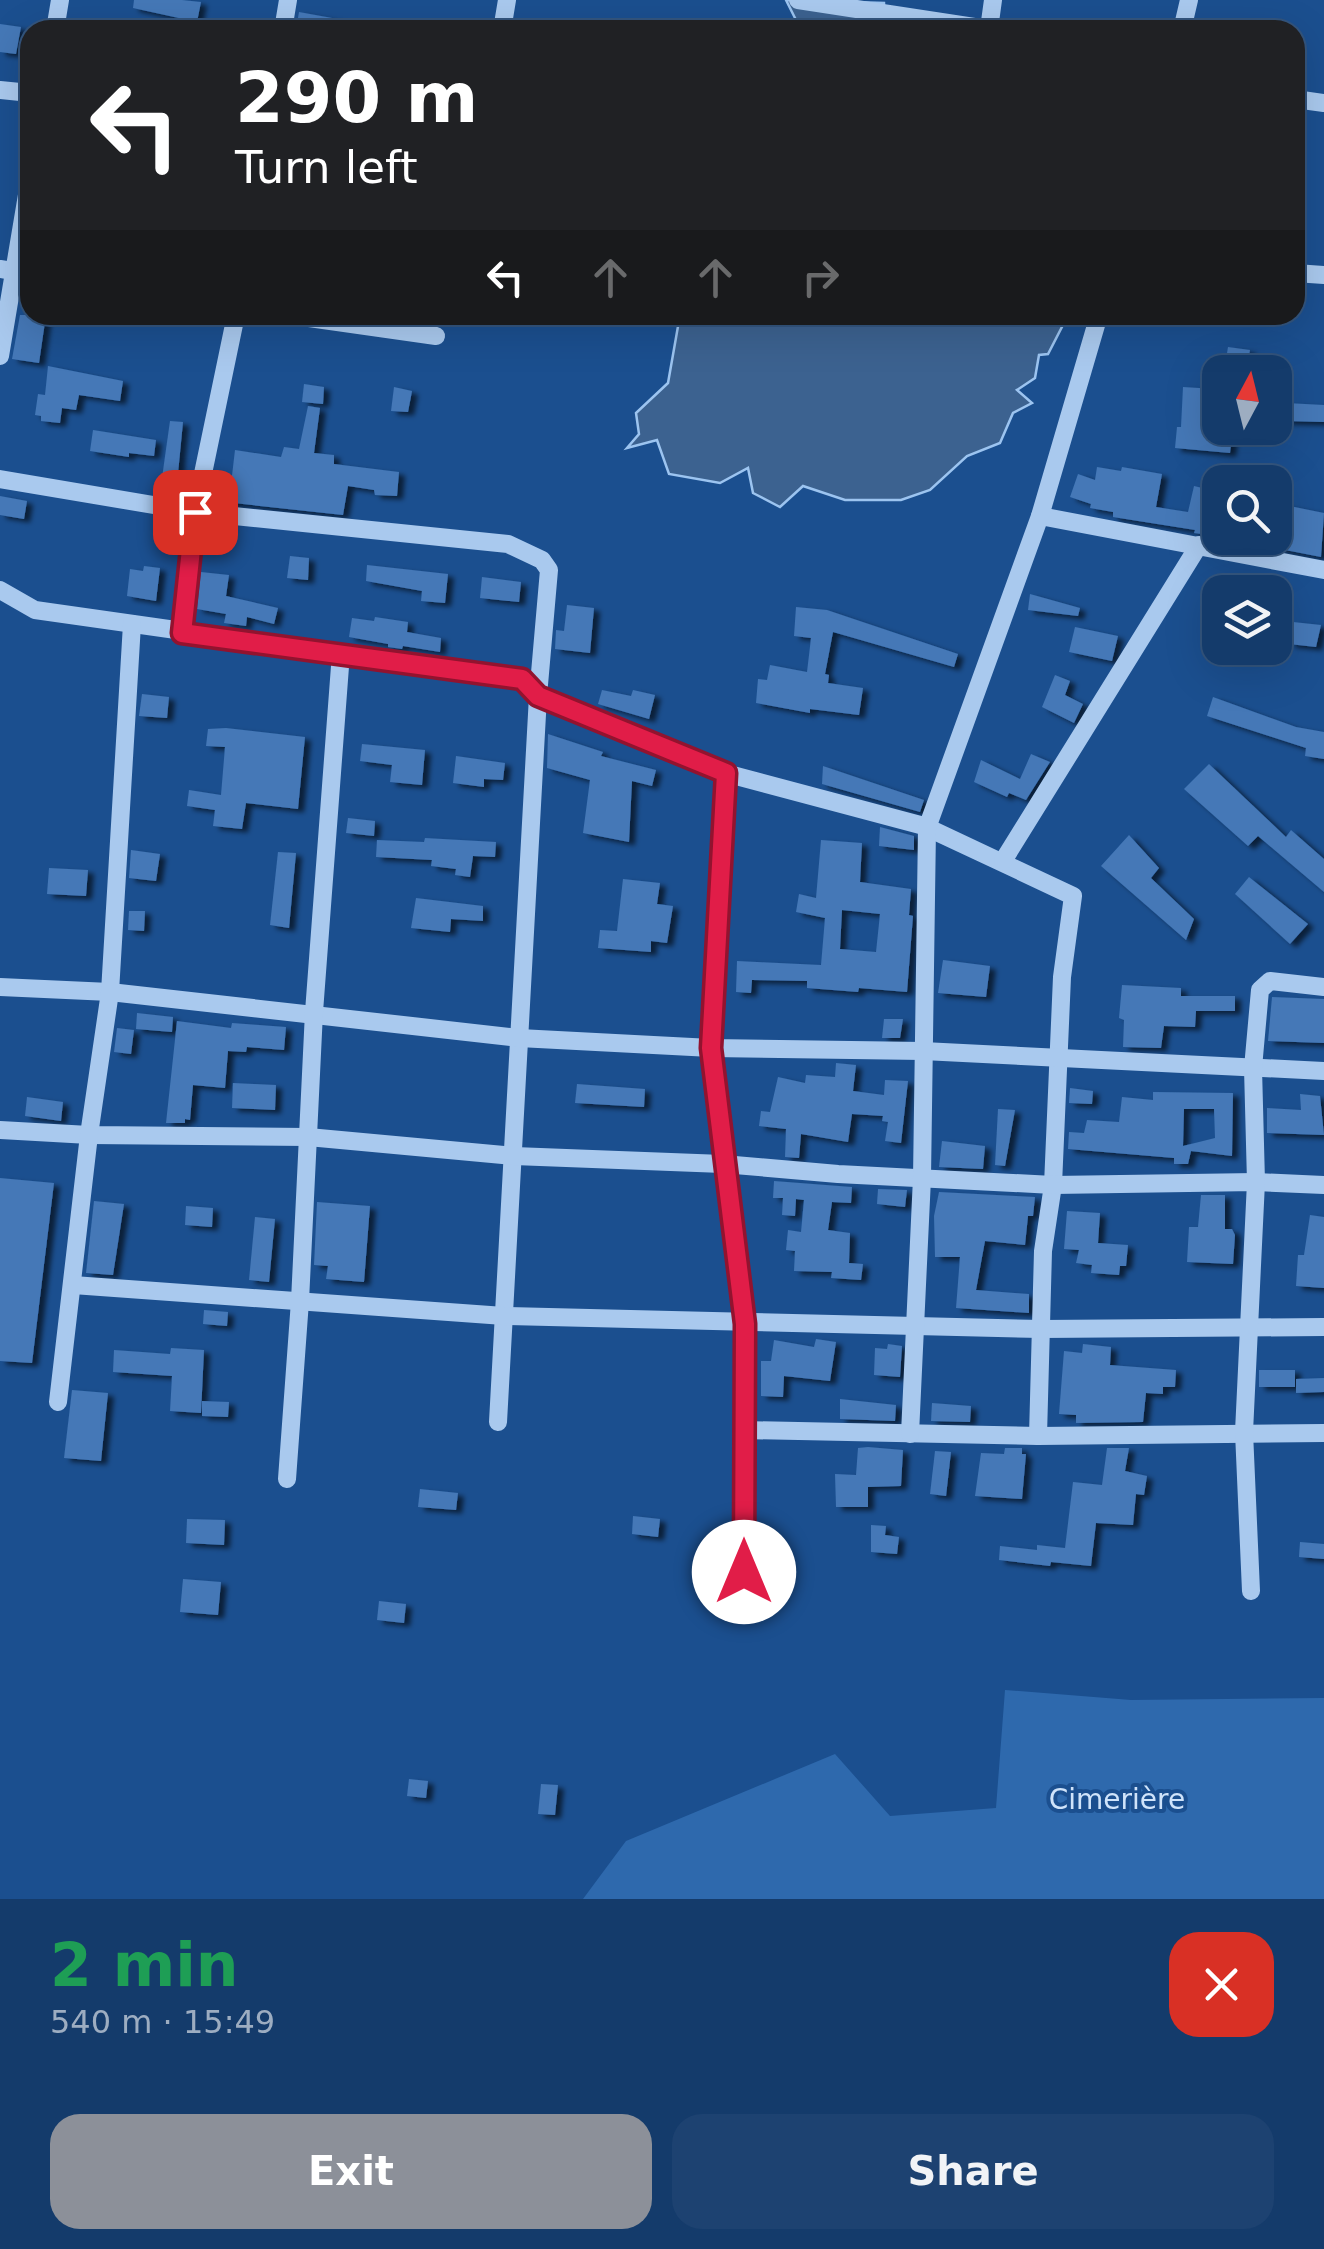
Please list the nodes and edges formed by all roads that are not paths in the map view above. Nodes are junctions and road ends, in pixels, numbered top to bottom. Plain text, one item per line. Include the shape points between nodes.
1 (798, 0) edge
2 (931, 20) edge
3 (20, 240) edge
4 (15, 271) edge
5 (234, 325) edge
6 (358, 325) edge
7 (1096, 325) edge
8 (436, 336) dead end
9 (0, 356) edge
10 (0, 480) edge
11 (195, 512) junction
12 (1040, 516) junction
13 (1199, 545) junction
14 (1324, 570) edge
15 (0, 590) edge
16 (132, 624) junction
17 (182, 633) junction
18 (341, 653) junction
19 (538, 696) junction
20 (726, 773) junction
21 (928, 828) junction
22 (1003, 861) junction
23 (0, 987) edge
24 (1324, 987) edge
25 (110, 992) junction
26 (314, 1012) junction
27 (518, 1038) junction
28 (711, 1048) junction
29 (923, 1051) junction
30 (1060, 1057) junction
31 (1252, 1068) junction
32 (1324, 1071) edge
33 (0, 1130) edge
34 (89, 1135) junction
35 (308, 1137) junction
36 (514, 1156) junction
37 (723, 1164) junction
38 (922, 1178) junction
39 (1256, 1182) junction
40 (1324, 1185) edge
41 (1053, 1186) junction
42 (73, 1285) junction
43 (300, 1300) junction
44 (504, 1316) junction
45 (745, 1324) junction
46 (1251, 1326) junction
47 (1324, 1326) edge
48 (914, 1328) junction
49 (1042, 1330) junction
50 (58, 1402) dead end
51 (498, 1422) dead end
52 (744, 1430) junction
53 (1244, 1432) junction
54 (1324, 1433) edge
55 (910, 1434) junction
56 (1038, 1436) junction
57 (288, 1479) dead end
58 (744, 1572) dead end
59 (1251, 1591) dead end

1 - 2 street
3 - 4 street
4 - 9 street
5 - 11 street
6 - 8 street
7 - 12 street
10 - 11 street
11 - 17 street
11 - 19 street via 508,544 542,560 548,570
12 - 13 street
12 - 21 street
13 - 14 street
13 - 22 street
15 - 16 street via 35,610
16 - 17 street
16 - 25 street
17 - 18 street
18 - 19 street via 522,679
18 - 26 street
19 - 20 street
19 - 27 street
20 - 21 street
20 - 28 street
21 - 22 street
21 - 29 street
22 - 30 street via 1073,896
23 - 25 street
24 - 31 street via 1270,981 1260,990
25 - 26 street
25 - 34 street
26 - 27 street
26 - 35 street
27 - 28 street
27 - 36 street
28 - 29 street
28 - 37 street
29 - 30 street
29 - 38 street
30 - 31 street
30 - 41 street
31 - 32 street
31 - 39 street
33 - 34 street
34 - 35 street
34 - 42 street
35 - 36 street
35 - 43 street
36 - 37 street
36 - 44 street
37 - 38 street
37 - 45 street
38 - 41 street
38 - 48 street
39 - 40 street
39 - 41 street
39 - 46 street
41 - 49 street via 1043,1251
42 - 43 street
42 - 50 street
43 - 44 street
43 - 57 street
44 - 45 street
44 - 51 street
45 - 48 street
45 - 52 street
46 - 47 street
46 - 49 street
46 - 53 street
48 - 49 street
48 - 55 street
49 - 56 street
52 - 55 street
52 - 58 street
53 - 54 street
53 - 56 street
53 - 59 street
55 - 56 street

